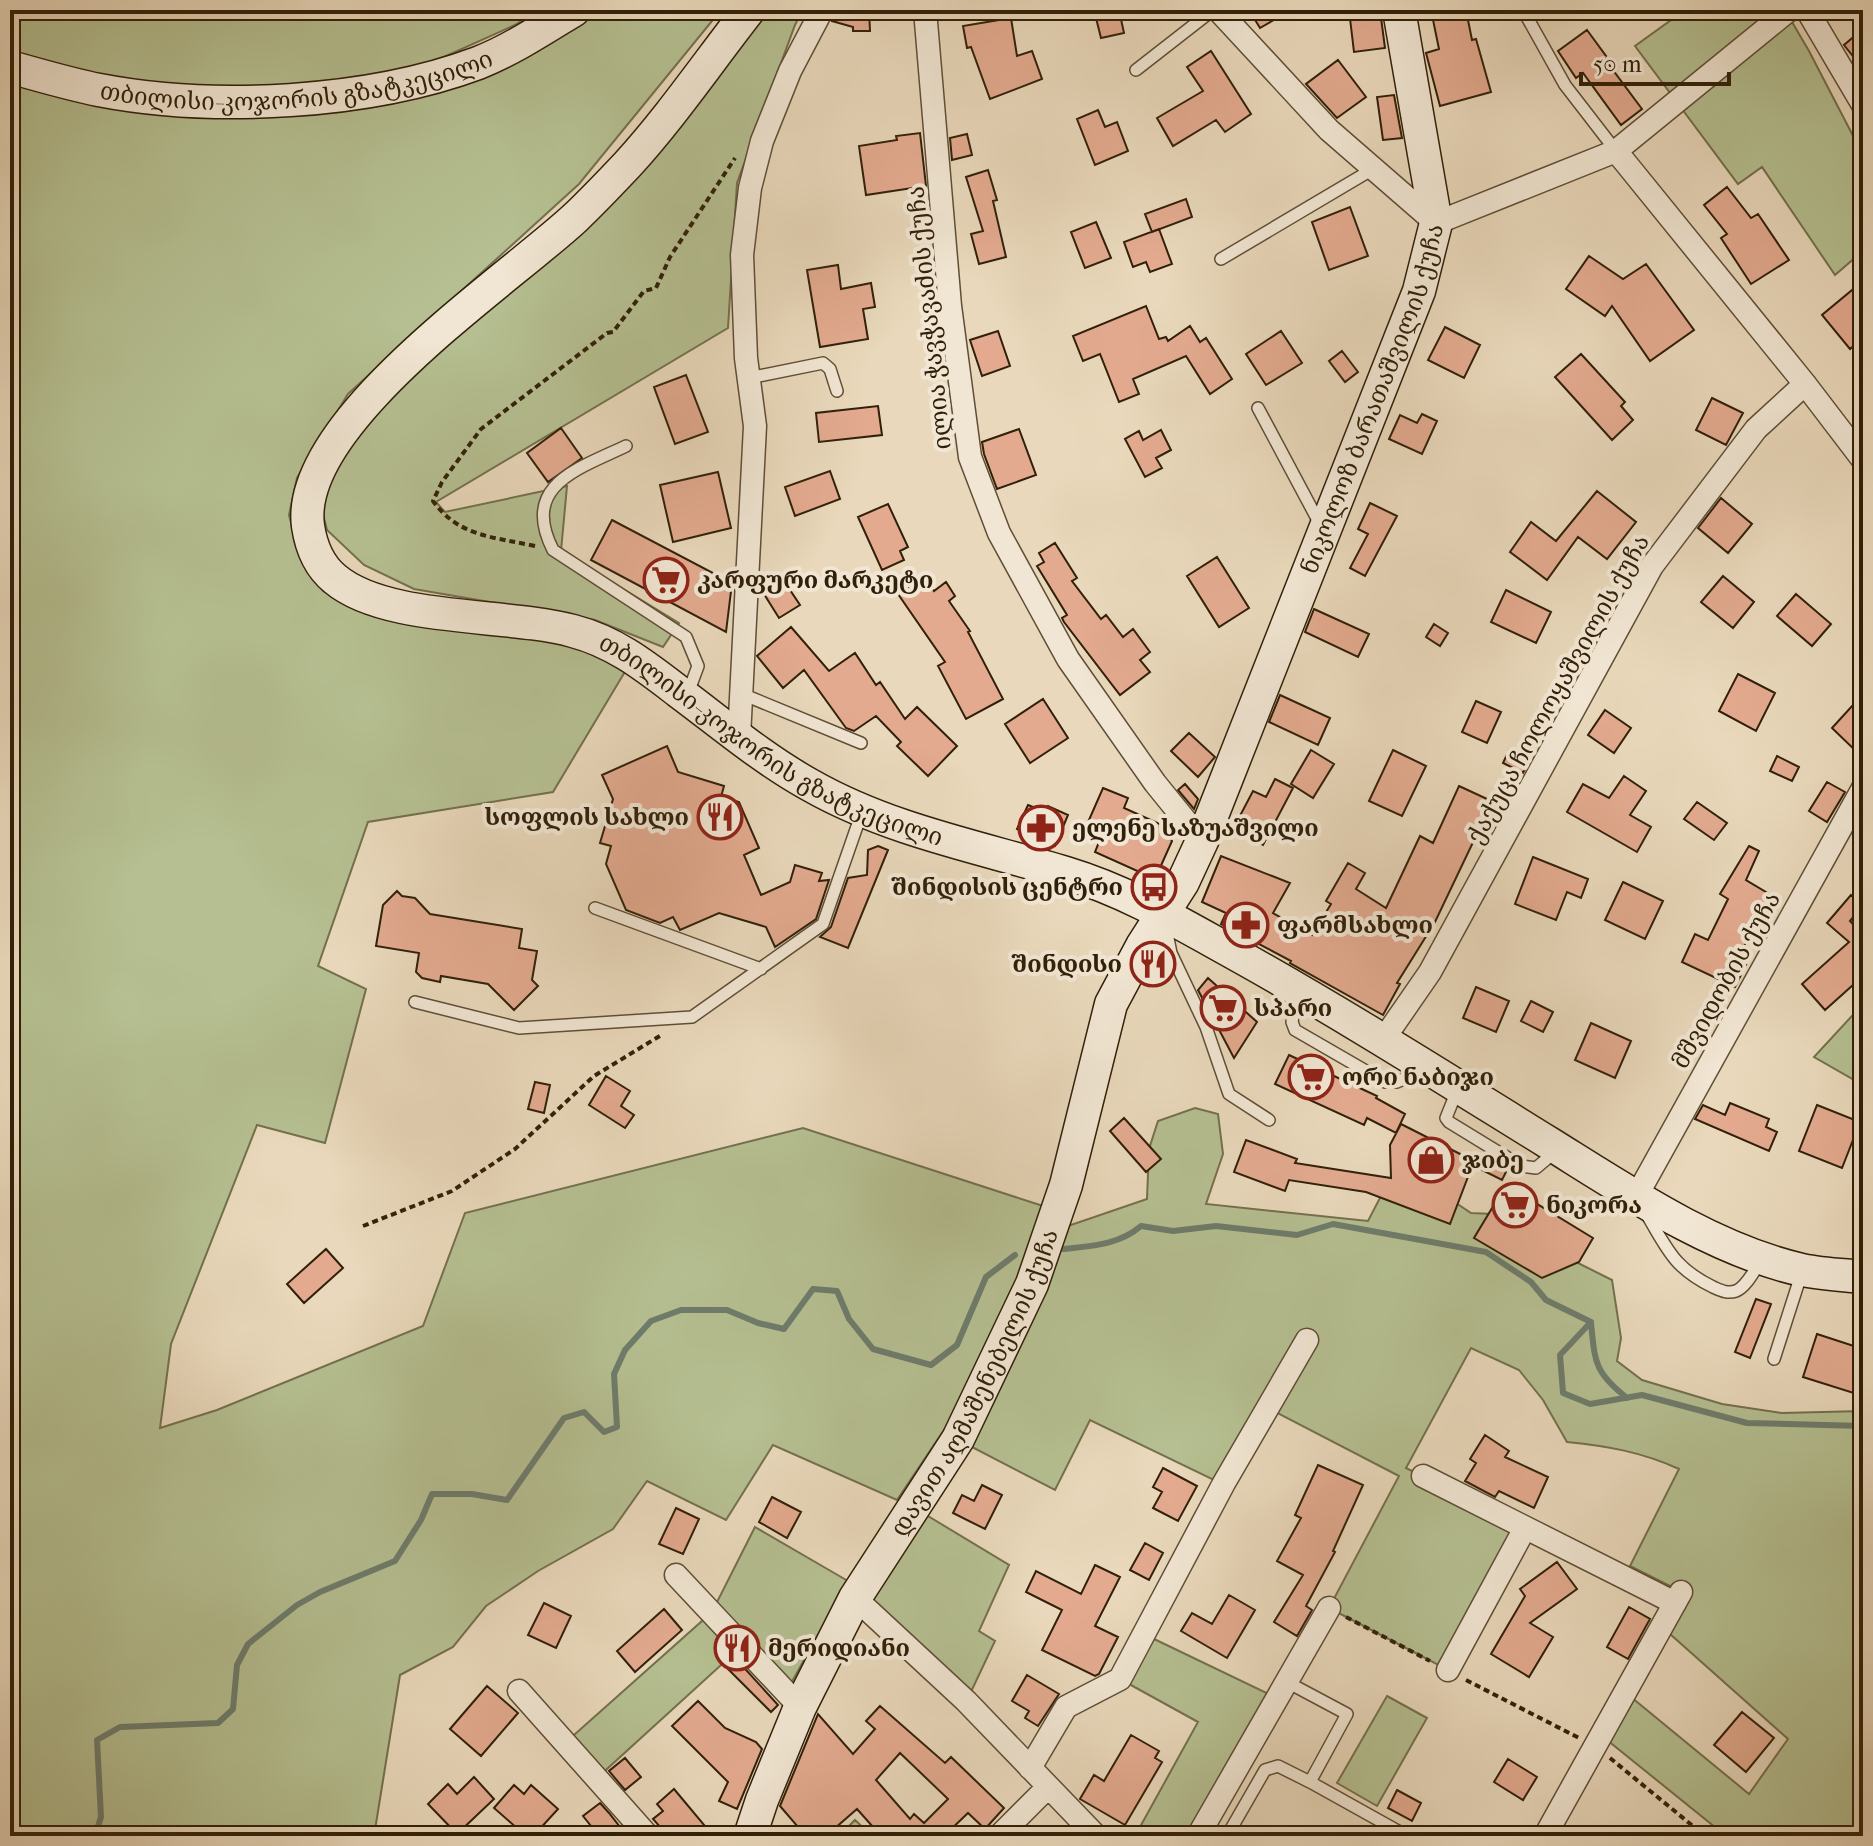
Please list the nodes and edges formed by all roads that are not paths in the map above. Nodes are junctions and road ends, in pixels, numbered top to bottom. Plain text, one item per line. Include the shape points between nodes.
1 (574, 10) edge
2 (749, 10) edge
3 (822, 10) edge
4 (925, 10) edge
5 (1215, 10) edge
6 (1399, 10) edge
7 (1523, 10) edge
8 (1789, 10) edge
9 (1807, 10) edge
10 (10, 67) edge
11 (1136, 70) dead end
12 (1863, 105) edge
13 (1616, 151) junction
14 (1373, 169) junction
15 (1436, 223) junction
16 (1221, 259) dead end
17 (749, 378) junction
18 (1805, 384) junction
19 (837, 391) dead end
20 (1258, 408) dead end
21 (626, 446) dead end
22 (1863, 460) edge
23 (1325, 534) junction
24 (742, 694) junction
25 (686, 697) junction
26 (739, 737) junction
27 (861, 743) dead end
28 (1863, 788) edge
29 (862, 812) junction
30 (1202, 841) junction
31 (595, 908) dead end
32 (1164, 914) junction
33 (761, 969) junction
34 (1298, 989) junction
35 (415, 1002) dead end
36 (1383, 1040) junction
37 (1428, 1068) junction
38 (1269, 1120) dead end
39 (1636, 1197) junction
40 (1763, 1257) junction
41 (1803, 1270) junction
42 (1863, 1277) edge
43 (1307, 1340) dead end
44 (1774, 1359) dead end
45 (1423, 1476) dead end
46 (1525, 1528) junction
47 (676, 1575) dead end
48 (855, 1598) junction
49 (1329, 1608) dead end
50 (1448, 1670) dead end
51 (1287, 1682) junction
52 (519, 1691) dead end
53 (800, 1707) junction
54 (1030, 1768) junction
55 (1310, 1782) junction
56 (1048, 1787) junction
57 (648, 1836) edge
58 (750, 1836) edge
59 (999, 1836) edge
60 (1096, 1836) edge
61 (1198, 1836) edge
62 (1227, 1836) edge
63 (1407, 1836) edge
64 (1545, 1836) edge

1 - 10 main road, თბილისი-კოჯორის გზატკეცილი via 479,62 355,92 257,102 99,90
2 - 25 main road, თბილისი-კოჯორის გზატკეცილი via 630,162 576,217 399,367 354,415 321,464 307,508 308,529 323,568 357,594 427,611 570,630 634,657
3 - 17 street via 790,71 750,188 742,255
4 - 30 street, ილია ჭავჭავაძის ქუჩა via 950,306 970,457 999,533 1068,659
5 - 11 lane
5 - 14 street
6 - 15 main road
7 - 13 lane via 1565,85
8 - 13 street, ნიკოლოზ ბარათაშვილის ქუჩა
9 - 12 street
13 - 15 street, ნიკოლოზ ბარათაშვილის ქუჩა
13 - 18 street
14 - 15 street
14 - 16 lane
15 - 23 main road, ნიკოლოზ ბარათაშვილის ქუჩა via 1419,291
17 - 19 lane via 823,363
17 - 24 street via 755,426
18 - 22 street
18 - 36 street, ქაქუცა ჩოლოყაშვილის ქუჩა via 1756,429 1652,566 1430,972
20 - 23 lane
21 - 25 lane via 561,478 542,513 543,530 553,550 686,637 698,666
23 - 30 main road, ნიკოლოზ ბარათაშვილის ქუჩა
24 - 26 street
24 - 27 lane
25 - 26 main road, თბილისი-კოჯორის გზატკეცილი
26 - 29 main road, თბილისი-კოჯორის გზატკეცილი via 787,772
28 - 39 street, მშვიდობის ქუჩა
29 - 32 main road, თბილისი-კოჯორის გზატკეცილი via 1093,881
29 - 33 lane via 823,924
30 - 32 main road, ნიკოლოზ ბარათაშვილის ქუჩა
31 - 33 lane
32 - 34 main road, თბილისი-კოჯორის გზატკეცილი
32 - 38 lane via 1171,953 1206,1027 1229,1094
32 - 48 main road, დავით აღმაშენებელის ქუჩა via 1111,1004 1066,1185 1032,1284 958,1439
33 - 35 lane via 692,1017 519,1028
34 - 36 main road, თბილისი-კოჯორის გზატკეცილი
34 - 37 lane via 1295,1030 1385,1082
36 - 37 main road, თბილისი-კოჯორის გზატკეცილი
37 - 39 main road, თბილისი-კოჯორის გზატკეცილი
39 - 40 main road, თბილისი-კოჯორის გზატკეცილი
39 - 40 lane via 1676,1263 1724,1292 1743,1286
40 - 41 main road, თბილისი-კოჯორის გზატკეცილი
41 - 42 main road, თბილისი-კოჯორის გზატკეცილი
41 - 44 lane
43 - 54 street via 1120,1679 1066,1707
45 - 46 street
46 - 50 street
46 - 64 street via 1678,1596
47 - 53 street
48 - 53 main road, დავით აღმაშენებელის ქუჩა
48 - 54 street
49 - 51 street
51 - 55 lane via 1347,1714
51 - 61 street
52 - 57 street
53 - 58 main road, დავით აღმაშენებელის ქუჩა
54 - 56 street
55 - 62 lane via 1278,1766 1265,1770
55 - 63 lane
56 - 59 street
56 - 60 street

